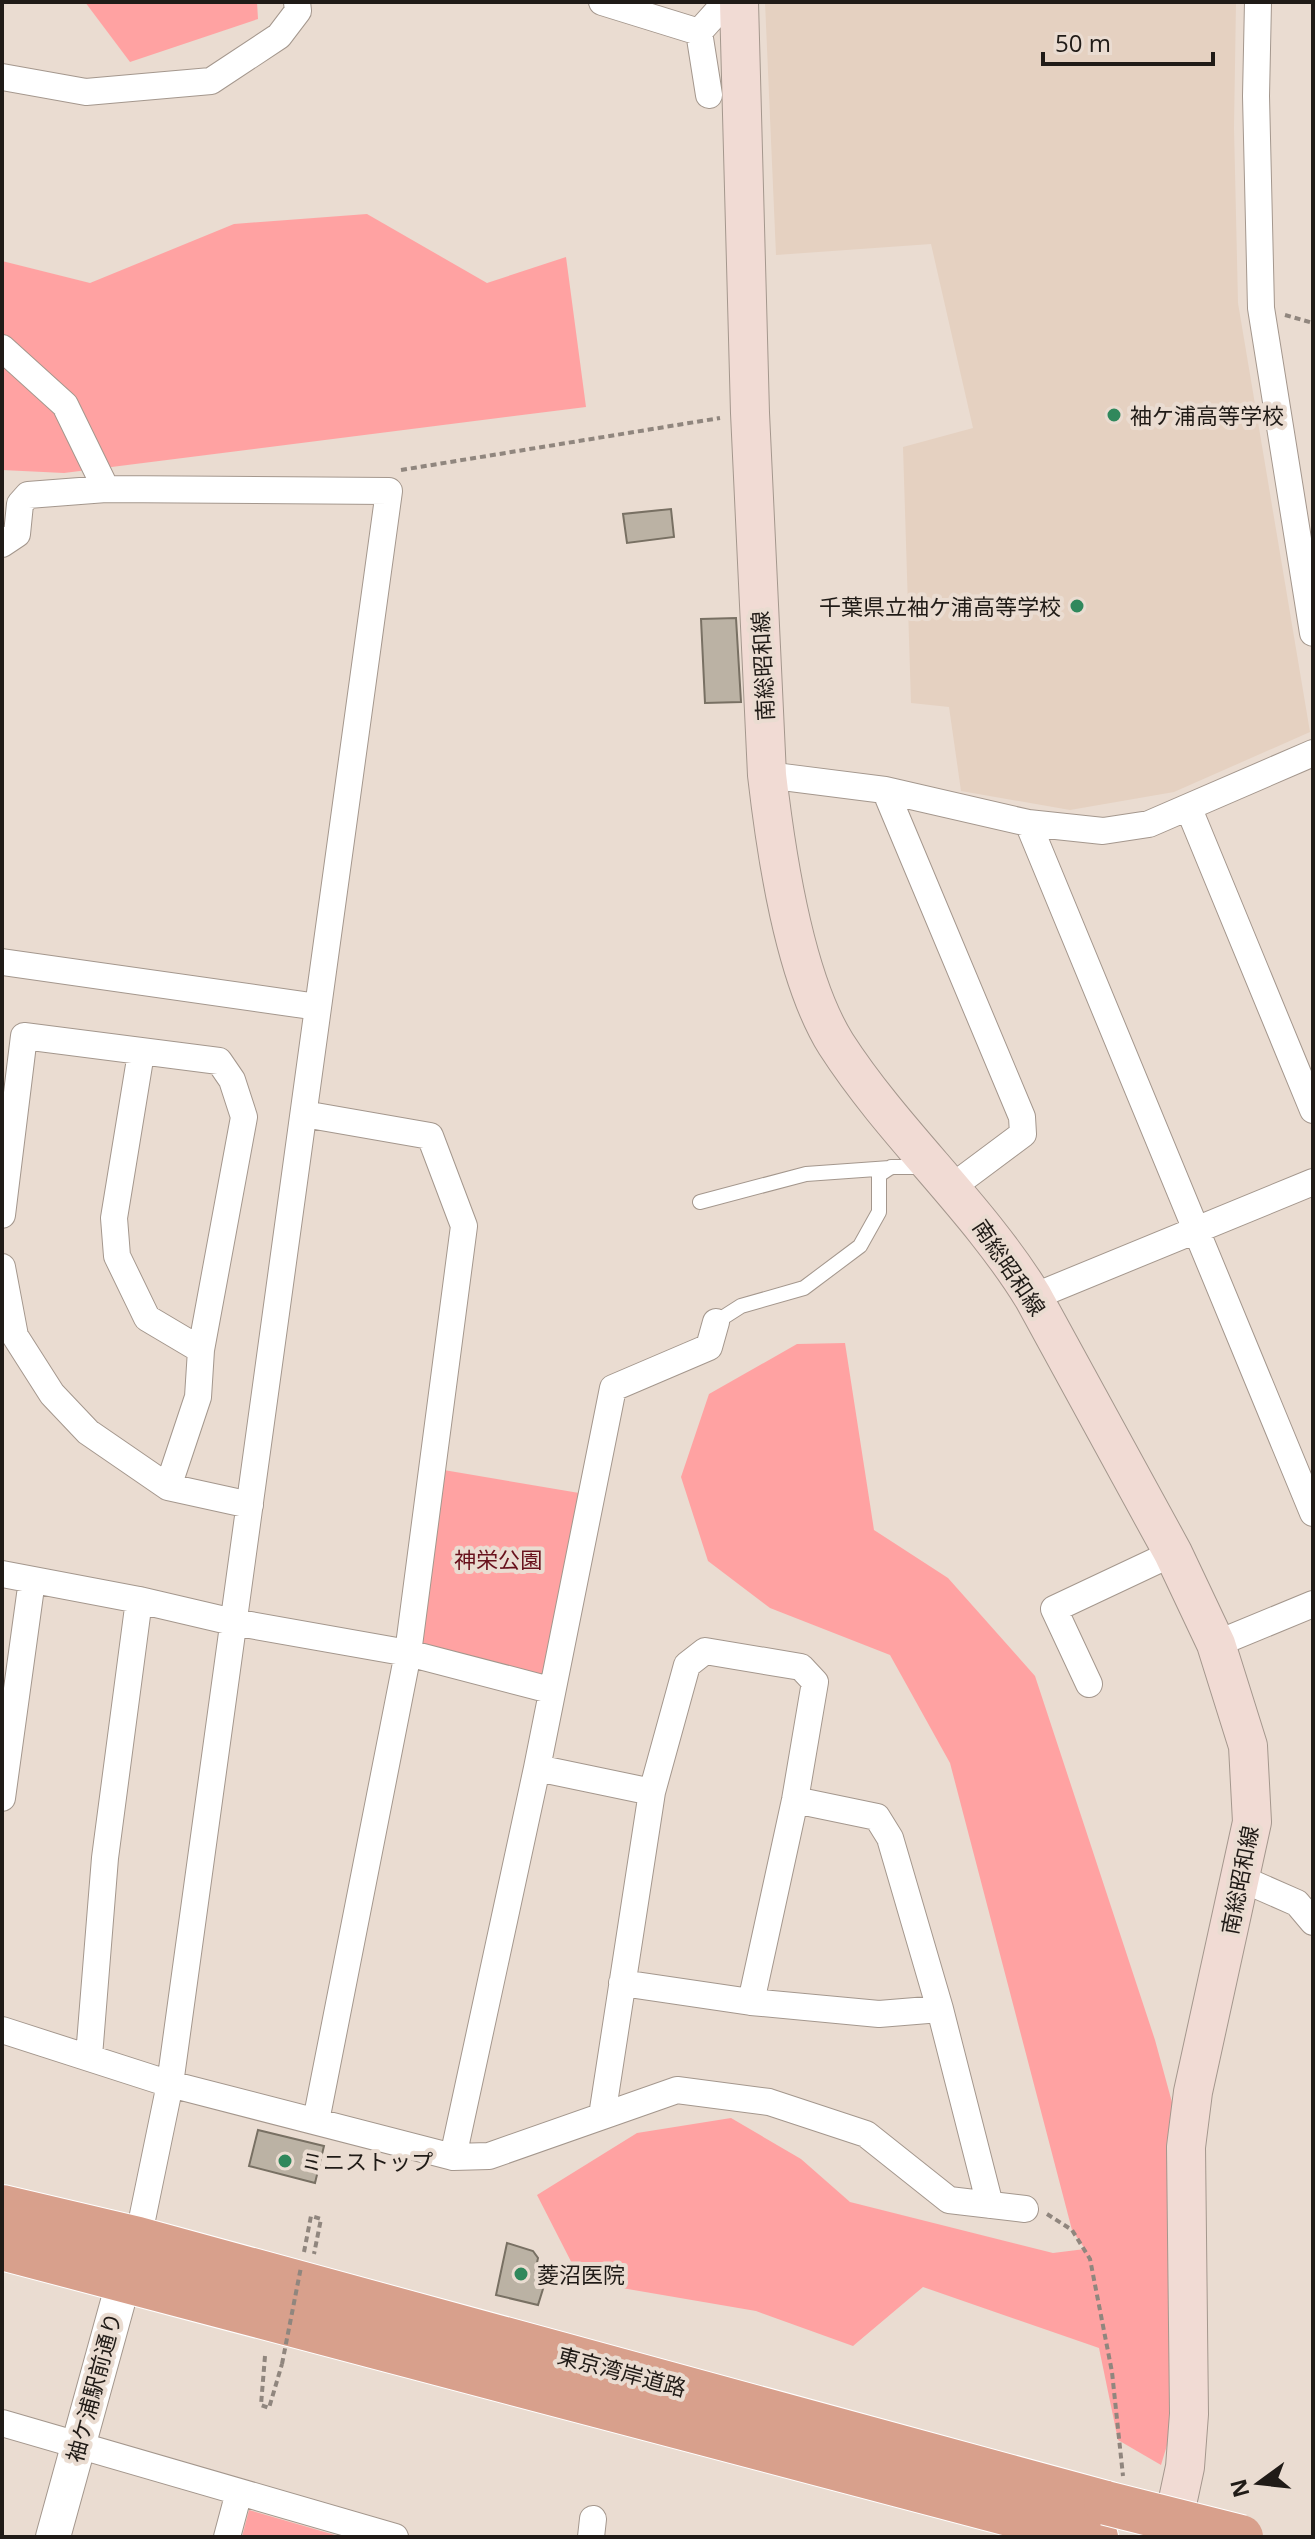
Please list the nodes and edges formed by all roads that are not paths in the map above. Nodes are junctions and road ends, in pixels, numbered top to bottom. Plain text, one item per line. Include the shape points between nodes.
1 (297, 2) edge
2 (602, 2) edge
3 (726, 2) edge
4 (739, 2) edge
5 (1258, 2) edge
6 (699, 32) junction
7 (2, 77) edge
8 (709, 95) dead end
9 (2, 348) edge
10 (106, 489) junction
11 (2, 544) edge
12 (1313, 633) edge
13 (1313, 753) edge
14 (767, 775) junction
15 (885, 790) junction
16 (1189, 809) junction
17 (1028, 823) junction
18 (2, 962) edge
19 (318, 1007) junction
20 (141, 1053) junction
21 (1313, 1110) edge
22 (304, 1114) junction
23 (891, 1167) junction
24 (944, 1177) junction
25 (1313, 1182) edge
26 (700, 1202) dead end
27 (2, 1215) edge
28 (1195, 1230) junction
29 (2, 1267) edge
30 (1033, 1297) junction
31 (716, 1322) joint
32 (8, 1339) edge
33 (201, 1350) junction
34 (168, 1487) junction
35 (250, 1505) junction
36 (1313, 1513) edge
37 (1173, 1553) junction
38 (2, 1574) edge
39 (32, 1580) junction
40 (139, 1600) junction
41 (1313, 1604) edge
42 (233, 1622) junction
43 (1216, 1644) junction
44 (408, 1653) junction
45 (1089, 1684) dead end
46 (550, 1690) junction
47 (6, 1747) edge
48 (537, 1768) junction
49 (652, 1792) junction
50 (2, 1798) edge
51 (795, 1800) junction
52 (1240, 1878) junction
53 (1308, 1908) edge
54 (622, 1983) junction
55 (751, 2002) junction
56 (940, 2009) junction
57 (2, 2030) edge
58 (89, 2056) junction
59 (170, 2084) junction
60 (602, 2116) junction
61 (316, 2121) junction
62 (453, 2157) junction
63 (990, 2205) junction
64 (2, 2207) edge
65 (1025, 2209) road end
66 (138, 2239) junction
67 (2, 2248) edge
68 (121, 2282) junction
69 (2, 2423) edge
70 (78, 2443) junction
71 (239, 2492) junction
72 (1108, 2502) edge
73 (53, 2537) edge
74 (227, 2537) edge
75 (395, 2537) edge
76 (1170, 2537) edge
77 (1241, 2537) edge

1 - 7 street via 298,11 279,36 211,81 86,92
2 - 6 street
3 - 6 street
4 - 14 main road, 南総昭和線
5 - 12 street via 1261,308
6 - 8 street
9 - 10 street via 65,405
10 - 11 street via 28,495 20,504 17,534
10 - 19 street via 389,491
13 - 16 street
14 - 15 street
14 - 24 main road, 南総昭和線 via 773,826 812,996 835,1042 868,1088
15 - 17 street
15 - 24 street via 1022,1117 1023,1134
16 - 17 street via 1149,824 1103,831
16 - 21 street
17 - 28 street
18 - 19 street
19 - 22 street
20 - 27 street via 24,1036
20 - 33 street via 114,1218 117,1256 147,1318
20 - 33 street via 219,1061 232,1080 244,1117
22 - 35 street
22 - 44 street via 430,1136 464,1226
23 - 24 lane
23 - 26 lane via 806,1174
23 - 31 lane via 879,1175 879,1212 860,1246 804,1288 741,1306
24 - 30 main road, 南総昭和線
25 - 28 street
28 - 30 street
28 - 36 street
29 - 32 street
30 - 37 main road, 南総昭和線
31 - 46 street via 709,1347 613,1388
32 - 34 street via 88,1432
33 - 34 street via 198,1397
34 - 35 street
35 - 42 street
37 - 43 main road, 南総昭和線
37 - 45 street via 1054,1609
38 - 39 street
39 - 40 street
39 - 47 street
40 - 42 street
40 - 58 street via 105,1858
41 - 43 street
42 - 44 street
42 - 59 street
43 - 52 main road, 南総昭和線 via 1248,1746 1252,1822
44 - 46 street
44 - 61 street
46 - 48 street
47 - 50 street
48 - 49 street
48 - 62 street
49 - 51 street via 687,1665 705,1651 801,1667 815,1682
49 - 54 street
51 - 55 street
51 - 56 street via 877,1817 890,1838
52 - 53 street
52 - 76 main road, 南総昭和線 via 1186,2147 1189,2414 1185,2467
54 - 55 street
54 - 60 street
55 - 56 street via 879,2014
56 - 63 street
57 - 58 street
58 - 59 street
59 - 61 street
59 - 66 street
60 - 62 street via 489,2156
60 - 63 street via 677,2090 769,2102 866,2134 949,2200
61 - 62 street
63 - 65 street
64 - 66 highway, 東京湾岸道路
66 - 68 street, 袖ケ浦駅前通り
66 - 72 highway, 東京湾岸道路
67 - 68 highway, 東京湾岸道路
68 - 70 street, 袖ケ浦駅前通り
68 - 72 highway, 東京湾岸道路
69 - 70 street
70 - 71 street
70 - 73 street, 袖ケ浦駅前通り
71 - 74 street
71 - 75 street
72 - 77 highway, 東京湾岸道路, bridge

